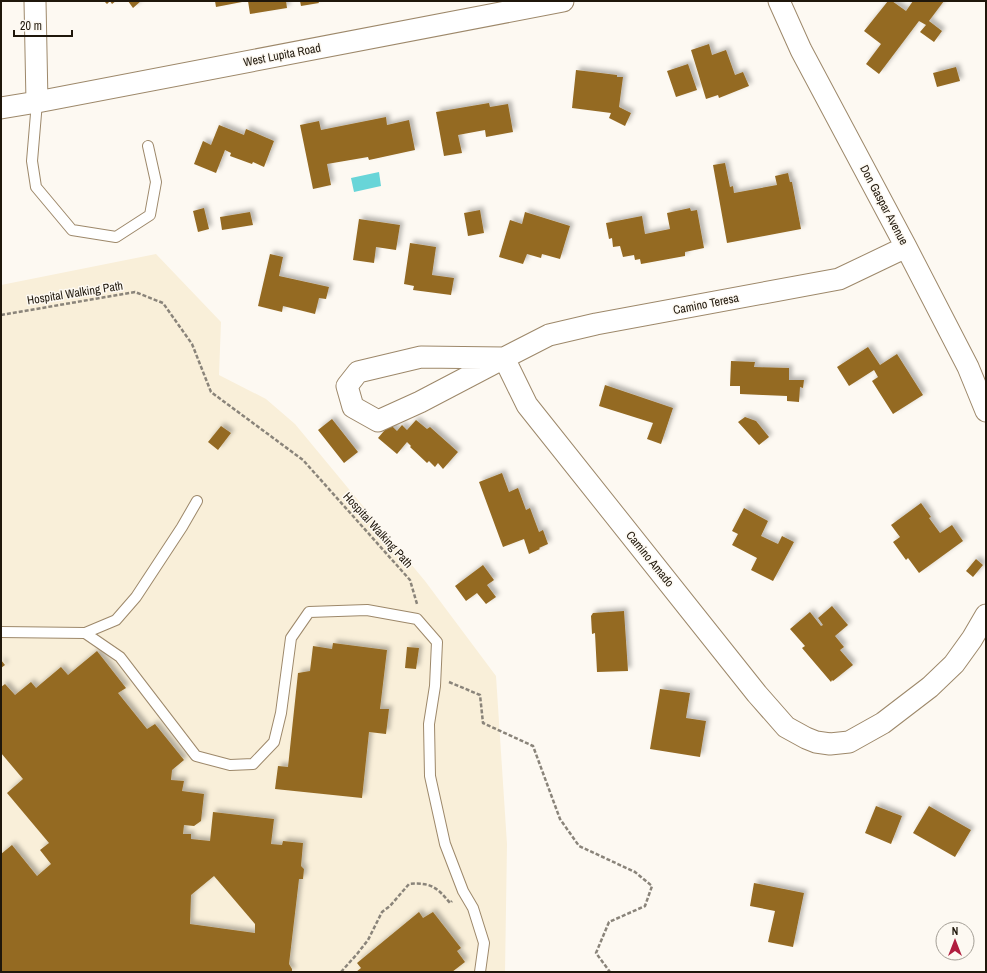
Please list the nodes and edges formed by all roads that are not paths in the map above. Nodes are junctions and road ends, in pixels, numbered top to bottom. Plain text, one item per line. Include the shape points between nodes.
1 (35, 1) edge
2 (563, 1) edge
3 (779, 1) edge
4 (38, 102) junction
5 (1, 108) edge
6 (148, 146) dead end
7 (906, 247) junction
8 (504, 358) junction
9 (986, 411) edge
10 (197, 501) dead end
11 (986, 615) edge
12 (1, 632) edge
13 (86, 633) junction
14 (480, 972) edge

1 - 4 street
2 - 4 street, West Lupita Road
3 - 7 street, Don Gaspar Avenue via 801,50
4 - 5 street, West Lupita Road
4 - 6 lane via 32,162 36,187 72,230 116,237 150,215 156,182
7 - 8 street, Camino Teresa via 839,279 549,335
7 - 9 street, Don Gaspar Avenue via 968,367
8 - 8 street, Camino Teresa via 421,357 358,372 347,386 353,407 378,421
8 - 11 street, Camino Amado via 527,405 757,694 786,727 806,738 830,744 849,742 883,724 930,687 954,664
10 - 13 lane via 136,597 116,620
12 - 13 lane
13 - 14 lane via 120,657 196,756 230,765 253,764 274,742 281,713 291,638 309,612 367,610 417,619 437,642 435,686 429,724 430,776 445,844 463,891 473,908 484,943

